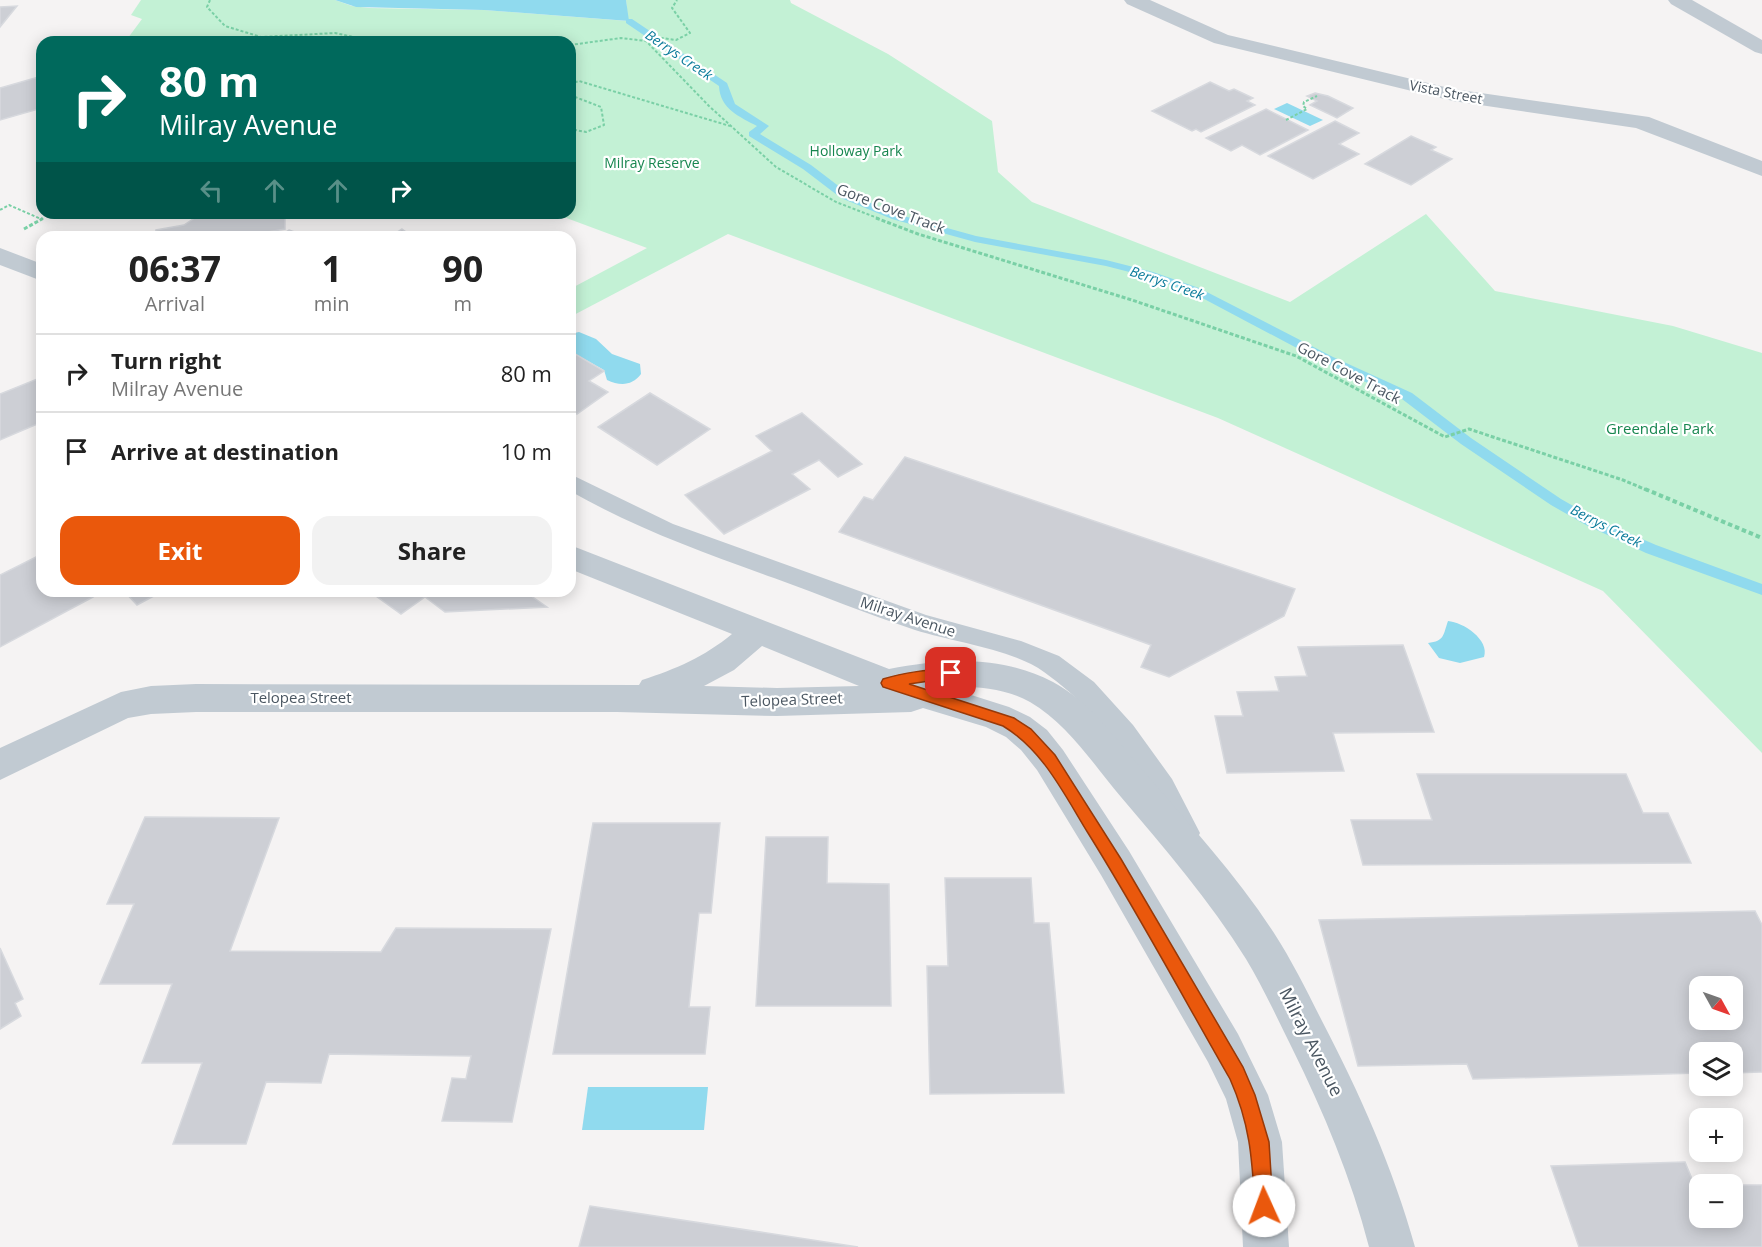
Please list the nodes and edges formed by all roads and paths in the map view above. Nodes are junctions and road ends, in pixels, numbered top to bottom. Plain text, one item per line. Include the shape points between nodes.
1 (210, 0) edge
2 (677, 0) edge
3 (1134, 0) edge
4 (1678, 0) edge
5 (258, 36) edge
6 (280, 36) edge
7 (349, 36) edge
8 (648, 40) junction
9 (576, 44) edge
10 (1762, 48) edge
11 (576, 82) edge
12 (1322, 94) dead end
13 (576, 97) edge
14 (1286, 120) dead end
15 (732, 127) junction
16 (576, 130) edge
17 (1762, 169) edge
18 (0, 210) edge
19 (36, 216) edge
20 (42, 219) edge
21 (16, 234) dead end
22 (0, 256) edge
23 (36, 271) edge
24 (576, 484) edge
25 (1762, 538) edge
26 (576, 558) edge
27 (757, 631) junction
28 (888, 683) junction
29 (617, 698) junction
30 (931, 698) junction
31 (0, 765) edge
32 (1200, 862) junction
33 (1390, 1244) edge
34 (1266, 1247) edge

1 - 5 path via 207,7 225,26
2 - 8 path via 672,8 690,33 676,40
3 - 17 street, Vista Street via 1221,39 1276,54 1453,95 1641,123
4 - 10 street
6 - 7 path
8 - 9 path via 621,38
8 - 15 path, Gore Cove Track
11 - 15 path, Gore Cove Track
12 - 14 path via 1304,102 1307,109
13 - 16 path via 601,107 604,125 586,132
15 - 25 path, Gore Cove Track via 776,167 836,202 918,234 1296,356 1445,437 1469,429 1623,480
18 - 19 path via 9,205
20 - 21 path
22 - 23 street
24 - 32 lane, Milray Avenue via 665,530 922,623 1021,650 1063,671 1099,703 1142,756 1163,787
26 - 27 street
27 - 28 street
27 - 29 street, Telopea Street via 695,678
28 - 30 street
28 - 32 street, Milray Avenue via 935,674 963,674 1013,681 1035,689 1068,712 1090,734
29 - 30 street, Telopea Street via 777,702
29 - 31 street, Telopea Street via 151,700 109,711
30 - 34 street via 997,717 1026,733 1050,760 1115,863 1223,1048 1246,1095 1260,1142
32 - 33 street, Milray Avenue via 1273,966 1335,1089 1367,1166

